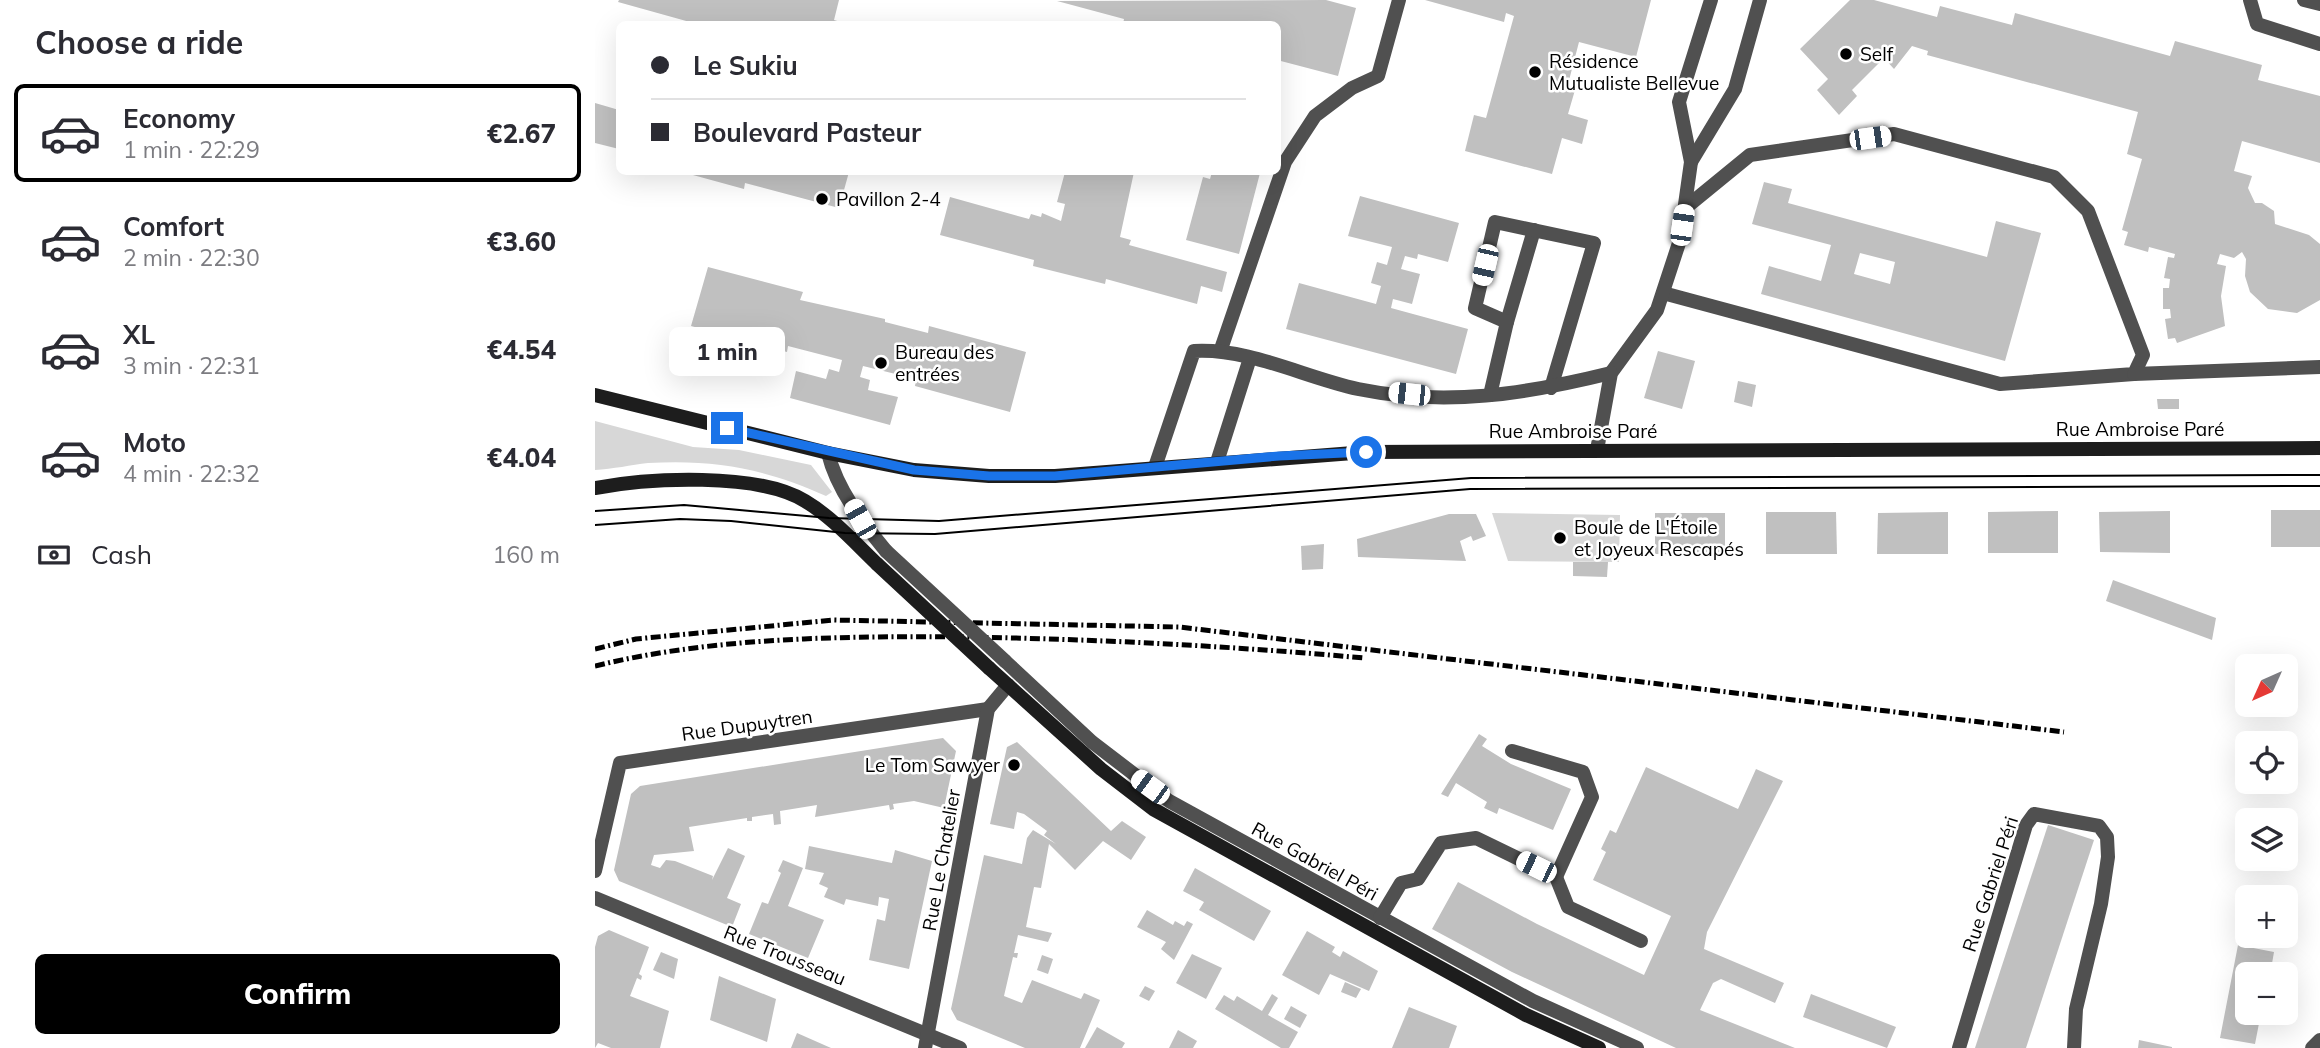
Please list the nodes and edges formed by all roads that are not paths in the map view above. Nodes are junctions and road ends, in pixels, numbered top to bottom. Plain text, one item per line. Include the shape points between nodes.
1 (1399, 0) edge
2 (1711, 0) edge
3 (1760, 0) edge
4 (2250, 0) edge
5 (2304, 0) edge
6 (2320, 4) edge
7 (2320, 44) edge
8 (1691, 162) junction
9 (1281, 174) edge
10 (1281, 175) edge
11 (1684, 209) junction
12 (1534, 230) junction
13 (1663, 293) junction
14 (1507, 323) junction
15 (1221, 349) junction
16 (1249, 358) junction
17 (2320, 367) edge
18 (1611, 373) junction
19 (2134, 374) junction
20 (1551, 387) junction
21 (1490, 396) junction
22 (597, 397) edge
23 (2320, 448) edge
24 (1597, 450) junction
25 (828, 453) junction
26 (1217, 461) junction
27 (1155, 467) junction
28 (597, 486) edge
29 (1008, 685) junction
30 (988, 709) junction
31 (1512, 751) dead end
32 (595, 871) edge
33 (1556, 877) junction
34 (595, 898) edge
35 (1380, 918) junction
36 (1641, 941) dead end
37 (2320, 1040) edge
38 (927, 1041) edge
39 (960, 1048) edge
40 (1599, 1048) edge
41 (1637, 1048) edge
42 (1959, 1048) edge
43 (2074, 1048) edge
44 (2312, 1048) edge

1 - 9 street via 1378,76 1352,88 1315,116
2 - 8 street via 1679,102
3 - 8 street via 1735,89
4 - 7 street via 2257,24
5 - 6 street
8 - 11 street
10 - 15 street
11 - 13 street via 1680,240
11 - 19 street via 1750,155 1894,134 2054,177 2088,211 2143,355
12 - 14 street
12 - 14 street via 1495,222 1475,308
12 - 20 street via 1594,243
13 - 18 street via 1657,310
13 - 19 street via 2000,384
14 - 21 street
15 - 16 street
15 - 27 street via 1193,351
16 - 21 street via 1359,389 1458,400
16 - 26 street
17 - 19 street
18 - 20 street
18 - 24 street
20 - 21 street
22 - 25 main road, Rue Ambroise Paré
23 - 24 main road, Rue Ambroise Paré
24 - 26 main road, Rue Ambroise Paré via 1366,452
25 - 27 main road, Rue Ambroise Paré via 914,470 989,476 1055,476
25 - 35 street, Rue Gabriel Péri, bridge via 860,519 886,551 1092,742 1169,802
26 - 27 main road, Rue Ambroise Paré
28 - 29 main road, Rue Gabriel Péri, bridge via 711,479 776,489 804,500
29 - 30 street, Rue Le Chatelier
29 - 40 main road, Rue Gabriel Péri via 1153,809 1514,1009
30 - 32 street, Rue Dupuytren via 620,763
30 - 38 street, Rue Le Chatelier
31 - 33 street via 1583,772 1592,797
33 - 35 street via 1476,838 1441,843 1418,878 1401,883
33 - 36 street via 1568,907
34 - 38 street, Rue Trousseau
35 - 41 street, Rue Gabriel Péri via 1533,1001
37 - 44 street
38 - 39 street, Rue Trousseau
42 - 43 street, Rue Gabriel Péri via 2026,825 2034,814 2099,826 2107,837 2101,904 2076,1009

